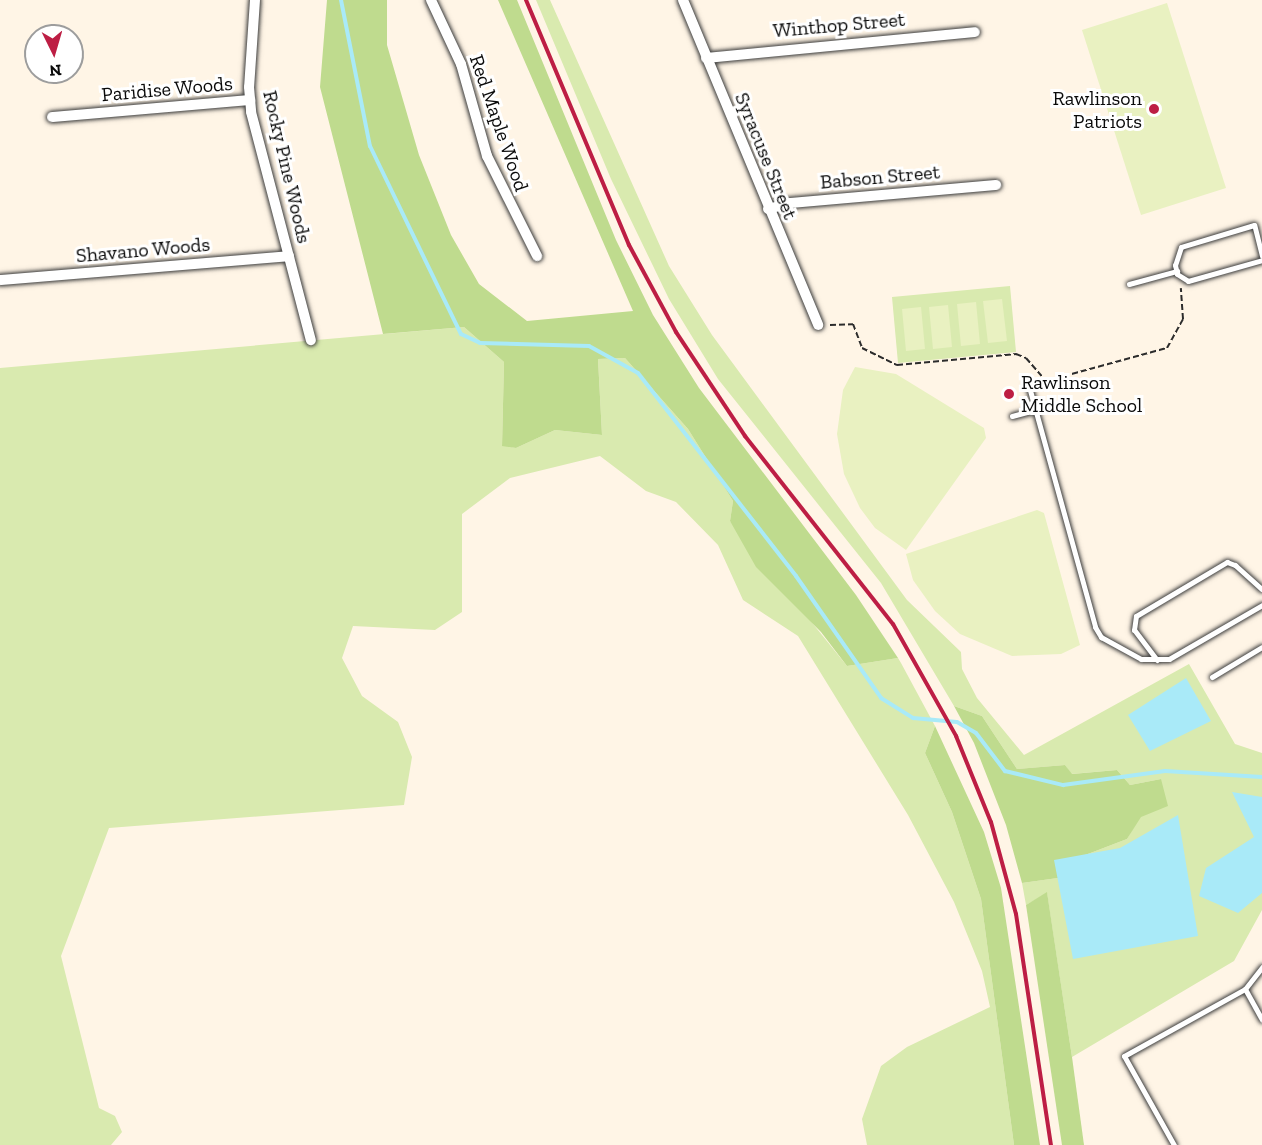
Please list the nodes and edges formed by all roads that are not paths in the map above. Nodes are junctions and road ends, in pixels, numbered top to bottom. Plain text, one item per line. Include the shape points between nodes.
1 (255, 0) edge
2 (431, 0) edge
3 (683, 0) edge
4 (975, 32) dead end
5 (706, 57) junction
6 (250, 100) junction
7 (51, 117) dead end
8 (996, 185) dead end
9 (768, 209) junction
10 (289, 256) junction
11 (537, 256) dead end
12 (1262, 258) edge
13 (1176, 271) junction
14 (0, 280) edge
15 (1129, 284) dead end
16 (818, 325) road end
17 (311, 340) dead end
18 (1028, 383) dead end
19 (1035, 410) junction
20 (1012, 416) dead end
21 (1262, 589) edge
22 (1262, 605) edge
23 (1262, 647) edge
24 (1157, 660) junction
25 (1212, 676) dead end
26 (1262, 967) edge
27 (1245, 989) junction
28 (1262, 1020) edge
29 (1174, 1145) edge

1 - 6 street, Rocky Pine Woods
2 - 11 street, Red Maple Wood via 461,64 488,156
3 - 5 street, Syracuse Street
4 - 5 street, Winthop Street
5 - 9 street, Syracuse Street
6 - 7 street, Paridise Woods
6 - 10 street, Rocky Pine Woods
8 - 9 street, Babson Street via 790,203
9 - 16 street, Syracuse Street
10 - 14 street, Shavano Woods
10 - 17 street, Rocky Pine Woods
12 - 13 lane via 1188,280
12 - 13 lane via 1254,225 1181,247
13 - 15 lane
18 - 19 lane
19 - 20 lane
19 - 24 lane via 1095,627 1101,637 1131,653
21 - 24 lane via 1227,562 1136,616 1134,630
22 - 24 lane via 1168,659
23 - 25 lane
26 - 27 lane
27 - 28 lane
27 - 29 lane via 1124,1056

